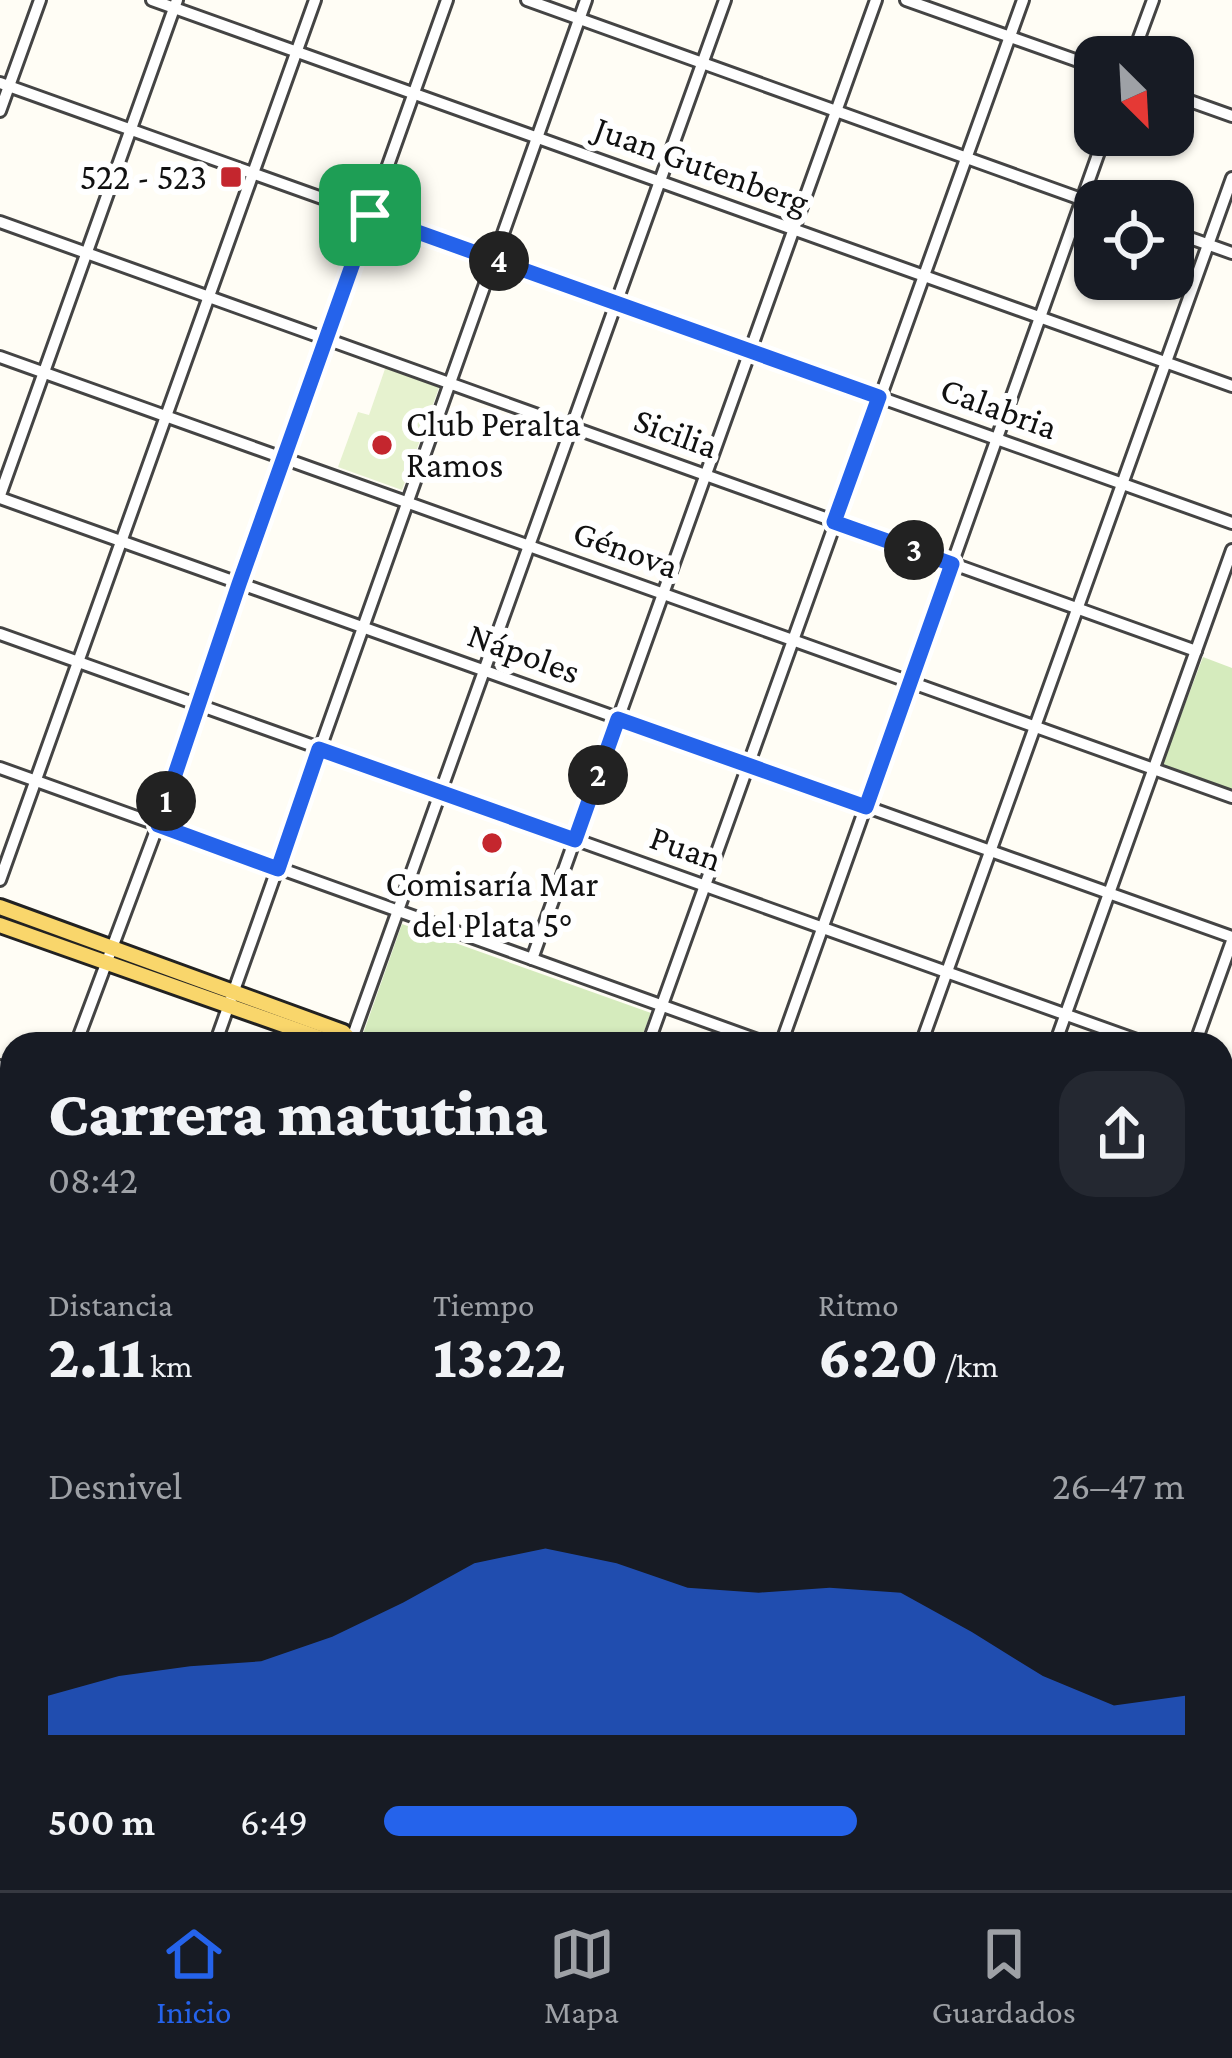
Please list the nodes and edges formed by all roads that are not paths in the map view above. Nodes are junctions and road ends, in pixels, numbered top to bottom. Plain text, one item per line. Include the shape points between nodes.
1 (40, 0) edge
2 (152, 0) edge
3 (314, 0) edge
4 (447, 0) edge
5 (527, 0) edge
6 (586, 0) edge
7 (724, 0) edge
8 (875, 0) edge
9 (906, 0) edge
10 (1023, 0) edge
11 (1153, 0) edge
12 (176, 4) edge
13 (580, 19) junction
14 (1140, 36) edge
15 (1010, 37) junction
16 (296, 52) junction
17 (1074, 60) edge
18 (702, 63) junction
19 (4, 84) edge
20 (413, 94) junction
21 (1194, 102) edge
22 (836, 110) junction
23 (0, 111) edge
24 (1232, 116) edge
25 (131, 130) junction
26 (537, 138) junction
27 (966, 157) junction
28 (253, 173) junction
29 (1232, 178) edge
30 (659, 182) junction
31 (1074, 196) edge
32 (370, 215) junction
33 (1074, 221) edge
34 (0, 222) edge
35 (794, 230) junction
36 (1194, 239) edge
37 (1208, 244) junction
38 (1232, 253) edge
39 (86, 254) junction
40 (494, 260) junction
41 (923, 276) junction
42 (209, 297) junction
43 (616, 303) junction
44 (1040, 317) junction
45 (326, 339) junction
46 (750, 351) junction
47 (0, 356) edge
48 (1166, 362) junction
49 (44, 372) junction
50 (449, 384) junction
51 (1232, 386) edge
52 (879, 397) junction
53 (166, 416) junction
54 (571, 427) junction
55 (996, 439) junction
56 (284, 458) junction
57 (705, 476) junction
58 (1122, 484) junction
59 (0, 497) edge
60 (407, 502) junction
61 (834, 522) junction
62 (1232, 524) edge
63 (122, 541) junction
64 (529, 545) junction
65 (1232, 550) edge
66 (952, 564) junction
67 (239, 584) junction
68 (663, 594) junction
69 (1077, 609) junction
70 (362, 627) junction
71 (0, 634) edge
72 (792, 640) junction
73 (1196, 651) junction
74 (78, 663) junction
75 (484, 670) junction
76 (910, 682) junction
77 (199, 706) junction
78 (618, 719) junction
79 (1035, 726) junction
80 (319, 749) junction
81 (747, 765) junction
82 (0, 768) edge
83 (1154, 769) junction
84 (35, 781) junction
85 (440, 792) junction
86 (1232, 797) edge
87 (866, 807) junction
88 (158, 825) junction
89 (575, 840) junction
90 (990, 851) junction
91 (278, 869) junction
92 (0, 880) edge
93 (704, 886) junction
94 (1109, 894) junction
95 (0, 908) edge
96 (397, 911) junction
97 (0, 925) edge
98 (822, 928) junction
99 (1232, 939) edge
100 (110, 955) junction
101 (532, 959) junction
102 (946, 972) junction
103 (232, 999) junction
104 (661, 1006) junction
105 (1066, 1015) junction
106 (81, 1032) edge
107 (220, 1032) edge
108 (343, 1032) edge
109 (351, 1032) edge
110 (651, 1032) edge
111 (735, 1032) edge
112 (785, 1032) edge
113 (925, 1032) edge
114 (1060, 1032) edge
115 (1114, 1032) edge
116 (1199, 1032) edge

1 - 19 street
2 - 12 street, Juan Gutenberg
3 - 16 street
4 - 20 street
5 - 13 street
6 - 13 street
7 - 18 street
8 - 22 street
9 - 15 street
10 - 15 street
11 - 14 street
12 - 16 street, Juan Gutenberg
12 - 25 street
13 - 18 street
13 - 26 street
15 - 17 street
15 - 27 street
16 - 20 street, Juan Gutenberg
16 - 28 street
18 - 22 street
18 - 30 street
19 - 23 street
19 - 25 street, Calabria
20 - 26 street, Juan Gutenberg
20 - 32 street
21 - 24 street
22 - 27 street
22 - 35 street
25 - 28 street, Calabria
25 - 39 street
26 - 30 street, Juan Gutenberg
26 - 40 street
27 - 31 street
27 - 41 street
28 - 32 street, Calabria
28 - 42 street
29 - 37 street
30 - 35 street, Juan Gutenberg
30 - 43 street
32 - 40 street, Calabria
32 - 45 street
33 - 44 street
34 - 39 street, Sicilia
35 - 41 street, Juan Gutenberg
35 - 46 street
36 - 37 street
37 - 38 street
37 - 48 street
39 - 42 street, Sicilia
39 - 49 street
40 - 43 street, Calabria
40 - 50 street
41 - 44 street, Juan Gutenberg
41 - 52 street
42 - 45 street, Sicilia
42 - 53 street
43 - 46 street, Calabria
43 - 54 street
44 - 48 street, Juan Gutenberg
44 - 55 street
45 - 50 street, Sicilia
45 - 56 street
46 - 52 street, Calabria
46 - 57 street
47 - 49 street, Génova
48 - 51 street, Juan Gutenberg
48 - 58 street
49 - 53 street, Génova
49 - 59 street
50 - 54 street, Sicilia
50 - 60 street
52 - 55 street, Calabria
52 - 61 street
53 - 56 street, Génova
53 - 63 street
54 - 57 street, Sicilia
54 - 64 street
55 - 58 street, Calabria
55 - 66 street
56 - 60 street, Génova
56 - 67 street
57 - 61 street, Sicilia
57 - 68 street
58 - 62 street, Calabria
58 - 69 street
59 - 63 street, Nápoles
60 - 64 street, Génova
60 - 70 street
61 - 66 street, Sicilia
61 - 72 street
63 - 67 street, Nápoles
63 - 74 street
64 - 68 street, Génova
64 - 75 street
65 - 73 street
66 - 69 street, Sicilia
66 - 76 street
67 - 70 street, Nápoles
67 - 77 street
68 - 72 street, Génova
68 - 78 street
69 - 73 street, Sicilia
69 - 79 street
70 - 75 street, Nápoles
70 - 80 street
71 - 74 street, Puan
72 - 76 street, Génova
72 - 81 street
73 - 83 street
74 - 77 street, Puan
74 - 84 street
75 - 78 street, Nápoles
75 - 85 street
76 - 79 street, Génova
76 - 87 street
77 - 80 street, Puan
77 - 88 street
78 - 81 street, Nápoles
78 - 89 street
79 - 83 street, Génova
79 - 90 street
80 - 85 street, Puan
80 - 91 street
81 - 87 street, Nápoles
81 - 93 street
82 - 84 street
83 - 86 street, Génova
83 - 94 street
84 - 88 street
84 - 92 street
85 - 89 street, Puan
85 - 96 street
87 - 90 street, Nápoles
87 - 98 street
88 - 91 street
88 - 100 street
89 - 93 street, Puan
89 - 101 street
90 - 94 street, Nápoles
90 - 102 street
91 - 96 street
91 - 103 street
93 - 98 street, Puan
93 - 104 street
94 - 99 street, Nápoles
94 - 105 street
95 - 100 main road
96 - 101 street
96 - 109 street
97 - 100 main road
98 - 102 street, Puan
98 - 112 street
99 - 116 street
100 - 103 main road
100 - 106 street
101 - 104 street
102 - 105 street, Puan
102 - 113 street
103 - 107 street
103 - 108 main road
104 - 110 street
104 - 111 street
105 - 114 street
105 - 115 street, Puan

